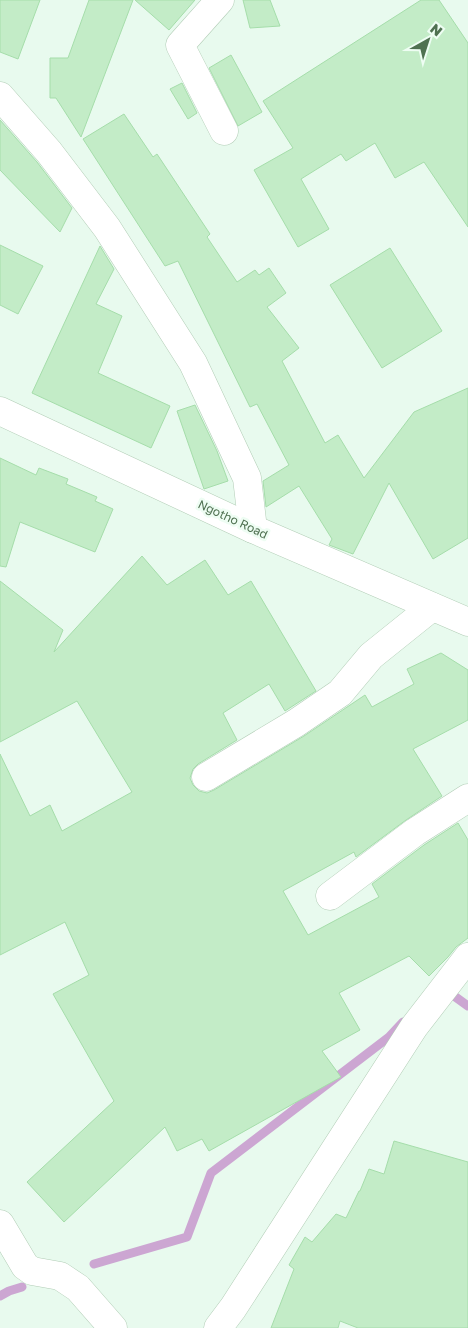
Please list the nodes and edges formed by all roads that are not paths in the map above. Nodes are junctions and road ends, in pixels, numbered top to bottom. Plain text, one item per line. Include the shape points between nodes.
1 (220, 0) edge
2 (0, 96) edge
3 (224, 131) dead end
4 (0, 411) edge
5 (253, 528) junction
6 (432, 606) junction
7 (468, 622) edge
8 (206, 777) dead end
9 (468, 798) edge
10 (330, 896) dead end
11 (468, 957) edge
12 (0, 1224) edge
13 (113, 1328) edge
14 (218, 1328) edge

1 - 3 street via 180,44
2 - 5 street via 49,152 107,228 193,363 247,478
4 - 5 street, Ngotho Road
5 - 6 street, Ngotho Road
6 - 7 street, Ngotho Road
6 - 8 street via 371,656 340,694
9 - 10 street via 415,832
11 - 14 street via 414,1027
12 - 13 street via 25,1266 32,1271 60,1276 78,1288

